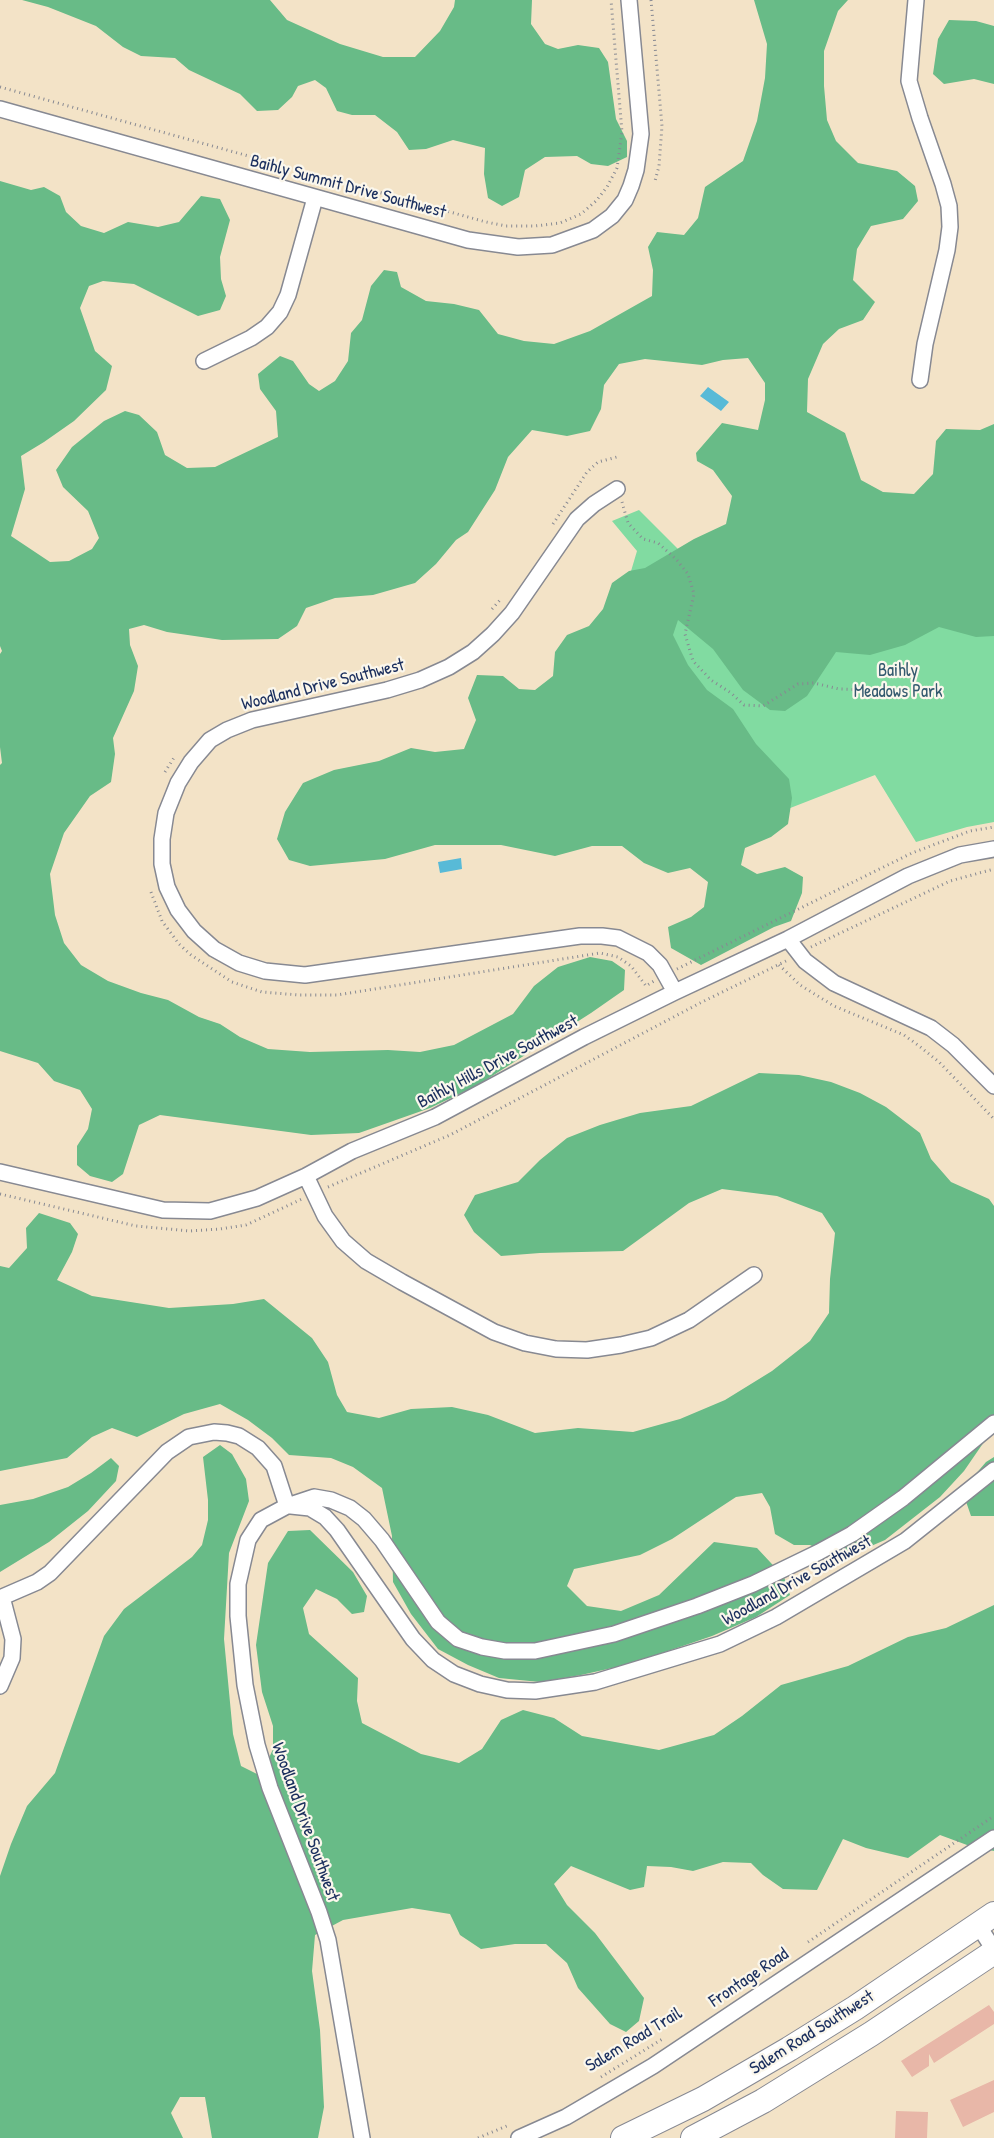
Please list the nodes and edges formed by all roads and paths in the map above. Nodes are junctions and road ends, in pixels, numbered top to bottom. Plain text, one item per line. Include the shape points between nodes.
1 (611, 0) edge
2 (630, 0) edge
3 (651, 0) edge
4 (916, 0) edge
5 (0, 87) edge
6 (0, 109) edge
7 (655, 181) dead end
8 (315, 198) junction
9 (204, 361) dead end
10 (920, 380) dead end
11 (617, 489) joint
12 (869, 690) dead end
13 (994, 827) edge
14 (994, 849) edge
15 (994, 869) edge
16 (788, 939) junction
17 (816, 944) dead end
18 (680, 967) dead end
19 (675, 992) junction
20 (994, 1086) edge
21 (994, 1119) edge
22 (0, 1172) edge
23 (306, 1176) junction
24 (314, 1193) junction
25 (754, 1275) dead end
26 (994, 1423) edge
27 (994, 1470) edge
28 (286, 1506) junction
29 (1, 1598) edge
30 (0, 1686) edge
31 (994, 1816) edge
32 (994, 1838) edge
33 (986, 1919) edge
34 (805, 1944) dead end
35 (994, 1951) edge
36 (667, 2036) dead end
37 (595, 2081) dead end
38 (516, 2122) dead end
39 (362, 2138) edge
40 (478, 2138) edge
41 (519, 2138) edge
42 (623, 2138) edge
43 (693, 2138) edge

1 - 5 path via 622,132 617,168 596,201 581,214 560,223 506,226 486,222
2 - 8 street, Baihly Summit Drive Southwest via 640,148 632,186 625,200 612,216 593,230 552,245 518,247 486,244
3 - 7 path via 662,126
4 - 10 street via 909,82 944,184 950,227
6 - 8 street, Baihly Summit Drive Southwest
8 - 9 street via 288,295 280,312 251,338
11 - 12 path via 628,523 643,538 658,543 688,574 694,594 685,634 693,661 711,680 744,705 763,706 798,684
11 - 19 street, Woodland Drive Southwest via 577,519 512,613 493,634 449,667 388,690 252,720 210,740 178,783 166,813 162,864 167,887 178,910 194,931 214,949 239,964 265,972 304,975 580,936 602,936 618,938 648,953
13 - 18 path via 970,831 912,853
14 - 16 street, Baihly Hills Drive Southwest via 960,855 916,872
15 - 17 path via 950,881
16 - 19 street, Baihly Hills Drive Southwest
16 - 20 street via 805,961 834,984 932,1028
19 - 23 street, Baihly Hills Drive Southwest via 435,1117 352,1151
21 - 24 path via 939,1062 904,1035 834,1006 800,985 779,965 693,1006 450,1134
22 - 23 street, Baihly Hills Drive Southwest via 163,1210 190,1212 210,1211 257,1198
23 - 24 street
24 - 25 street via 324,1216 343,1241 366,1261 494,1332 556,1349 587,1350 651,1338 689,1320
26 - 28 street, Woodland Drive Southwest via 902,1498 852,1534 819,1552 753,1584 696,1606 614,1634 535,1651 505,1651 458,1639 438,1622 382,1540 350,1508 314,1497
27 - 28 street, Woodland Drive Southwest via 905,1541 776,1617 720,1644 595,1682 535,1691 507,1690 480,1684 454,1674 434,1660 413,1639 325,1517 310,1508
28 - 29 street via 274,1466 258,1448 239,1436 227,1433 189,1437 167,1452 50,1574
28 - 39 street, Woodland Drive Southwest via 261,1520 248,1540 238,1584 240,1649 257,1745 270,1788 328,1940
29 - 30 street via 12,1640 12,1658
31 - 34 path
32 - 41 street, Frontage Road via 653,2066 566,2117
33 - 35 street
33 - 42 main road, Salem Road Southwest via 789,2049 703,2098
35 - 43 main road, Salem Road Southwest via 871,2034 748,2109
36 - 37 path, Salem Road Trail
38 - 40 path

